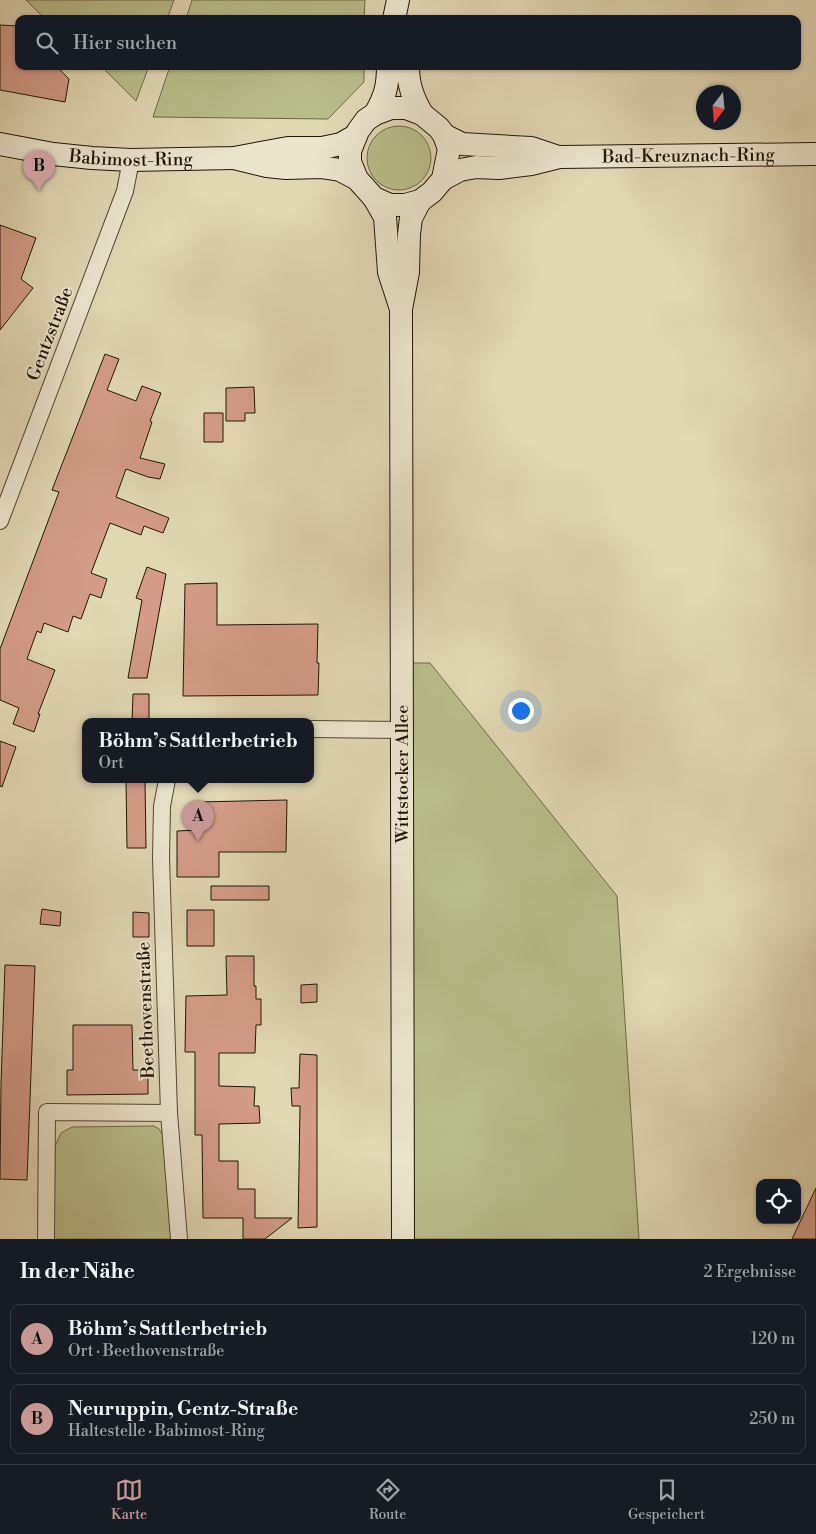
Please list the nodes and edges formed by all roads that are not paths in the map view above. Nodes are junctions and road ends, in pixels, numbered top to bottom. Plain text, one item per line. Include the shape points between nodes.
1 (388, 70) edge
2 (408, 70) edge
3 (375, 114) junction
4 (422, 114) junction
5 (444, 135) junction
6 (355, 136) junction
7 (0, 144) edge
8 (816, 154) edge
9 (559, 157) junction
10 (234, 158) junction
11 (131, 160) junction
12 (356, 179) junction
13 (443, 180) junction
14 (374, 198) junction
15 (420, 201) junction
16 (401, 309) junction
17 (0, 521) edge
18 (314, 729) edge
19 (402, 730) junction
20 (166, 783) edge
21 (169, 1113) junction
22 (46, 1239) edge
23 (179, 1239) edge
24 (404, 1239) edge

1 - 3 main road via 384,97
2 - 4 main road via 412,96
3 - 4 main road via 391,108 406,108
3 - 6 main road via 366,120
4 - 5 main road
5 - 9 main road, Bad-Kreuznach-Ring via 462,144 531,148
5 - 13 main road via 449,149
6 - 10 main road, Babimost-Ring via 322,148 288,148
6 - 12 main road via 350,162
7 - 11 main road, Babimost-Ring via 53,154
8 - 9 main road, Bad-Kreuznach-Ring
9 - 13 main road, Bad-Kreuznach-Ring via 531,164 460,170
10 - 11 main road, Babimost-Ring
10 - 12 main road, Babimost-Ring via 267,166 340,170
11 - 17 street, Gentzstraße via 125,191
12 - 14 main road
13 - 15 main road
14 - 15 main road via 390,205
14 - 16 main road via 385,217 389,272
15 - 16 main road via 411,218 408,234 408,272
16 - 19 main road, Wittstocker Allee
18 - 19 street
19 - 24 main road, Wittstocker Allee
20 - 21 street, Beethovenstraße via 162,806 161,858
21 - 22 street via 47,1112
21 - 23 street, Beethovenstraße

